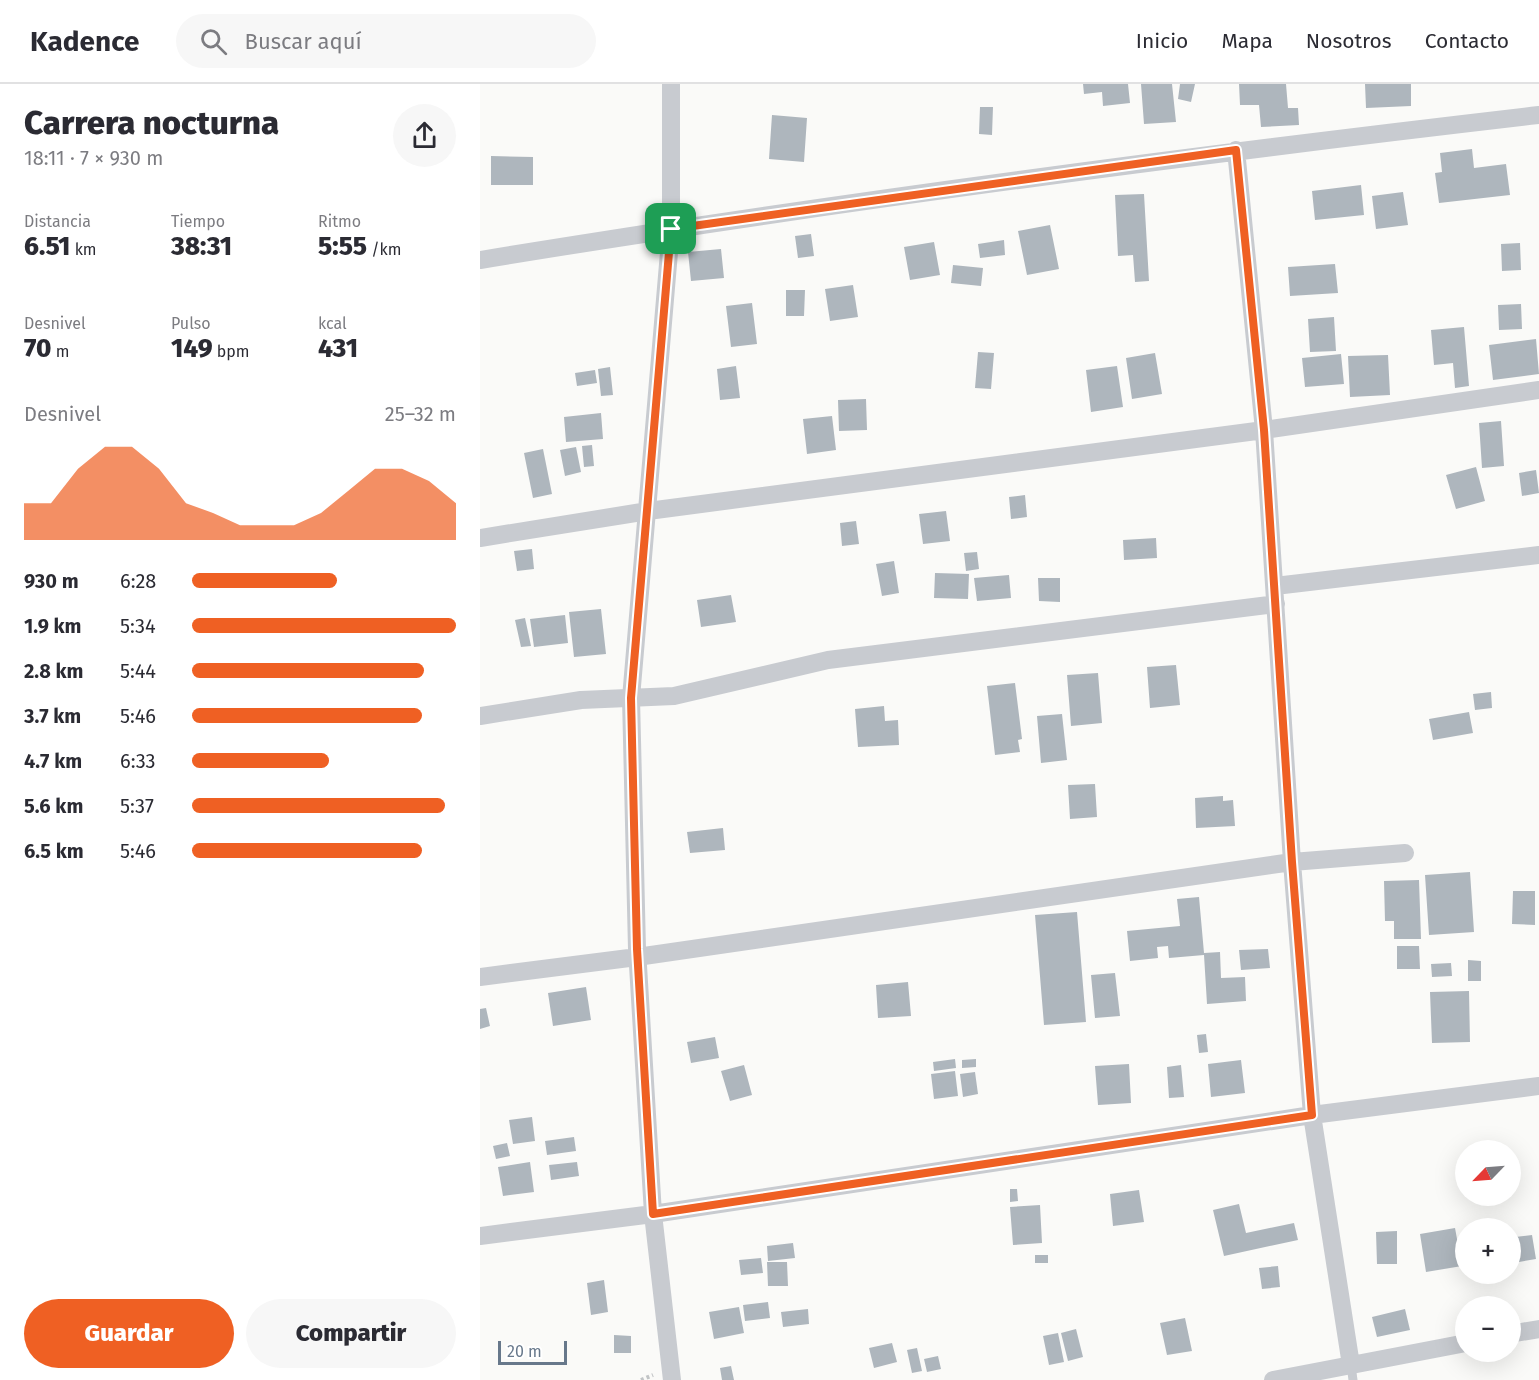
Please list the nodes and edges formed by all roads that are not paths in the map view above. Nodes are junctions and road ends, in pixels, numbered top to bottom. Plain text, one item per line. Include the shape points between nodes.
1 (671, 84) edge
2 (1537, 120) edge
3 (1236, 150) junction
4 (671, 229) junction
5 (480, 260) edge
6 (1539, 390) edge
7 (1264, 430) junction
8 (648, 511) junction
9 (480, 538) edge
10 (1539, 555) edge
11 (1276, 595) junction
12 (631, 698) junction
13 (480, 716) edge
14 (1405, 853) dead end
15 (1292, 862) junction
16 (637, 957) junction
17 (480, 977) edge
18 (1539, 1086) edge
19 (1312, 1115) junction
20 (653, 1214) junction
21 (480, 1236) edge
22 (1539, 1329) edge
23 (1521, 1332) edge
24 (1455, 1346) edge
25 (1352, 1372) edge
26 (672, 1380) edge
27 (1273, 1380) edge

1 - 4 street
2 - 3 street
3 - 4 street
3 - 7 street
4 - 5 street
4 - 8 street
6 - 7 street
7 - 8 street
7 - 11 street
8 - 9 street
8 - 12 street
10 - 11 street
11 - 12 street via 828,660 674,696
11 - 15 street
12 - 13 street via 581,700
12 - 16 street
14 - 15 street
15 - 16 street
15 - 19 street
16 - 17 street
16 - 20 street
18 - 19 street
19 - 20 street
19 - 25 street
20 - 21 street
20 - 26 street
22 - 23 street
24 - 25 street
25 - 27 street

